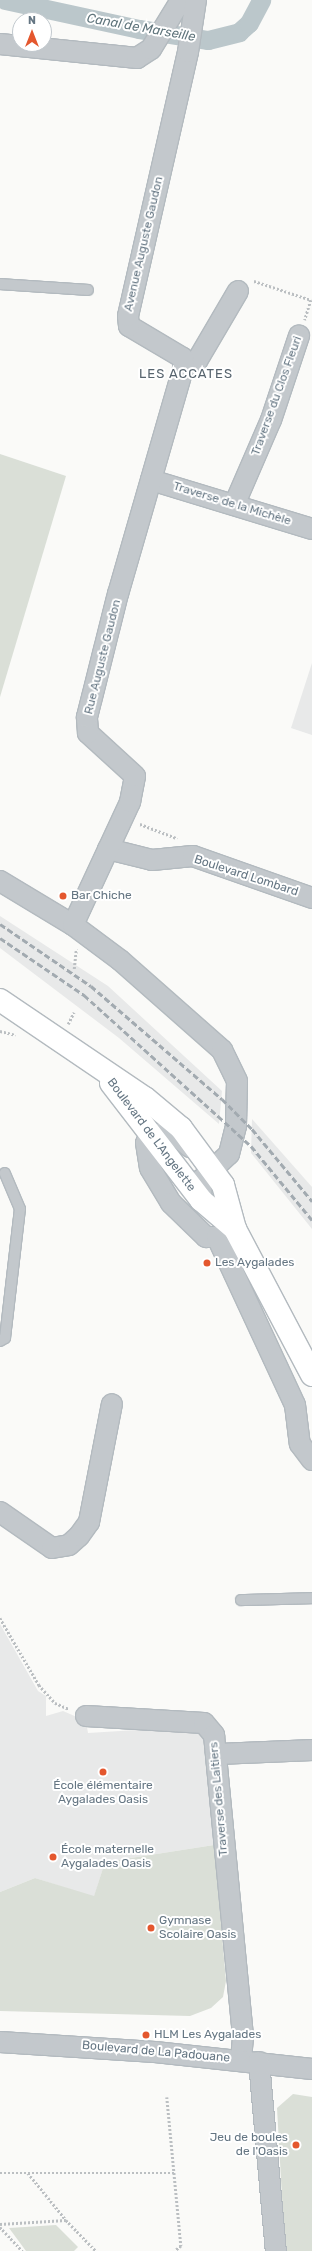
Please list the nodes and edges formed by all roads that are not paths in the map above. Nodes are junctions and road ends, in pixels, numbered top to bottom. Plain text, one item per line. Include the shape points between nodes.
1 (177, 8) edge
2 (195, 10) edge
3 (0, 44) edge
4 (0, 284) edge
5 (88, 290) dead end
6 (238, 292) road end
7 (299, 336) road end
8 (184, 366) junction
9 (151, 480) junction
10 (235, 504) junction
11 (312, 529) edge
12 (108, 849) junction
13 (0, 881) edge
14 (312, 898) edge
15 (73, 925) junction
16 (0, 1000) edge
17 (102, 1070) junction
18 (151, 1135) junction
19 (214, 1168) junction
20 (5, 1173) dead end
21 (202, 1200) junction
22 (226, 1233) junction
23 (0, 1341) edge
24 (312, 1375) edge
25 (112, 1404) dead end
26 (312, 1460) edge
27 (0, 1512) edge
28 (312, 1598) edge
29 (241, 1600) dead end
30 (86, 1716) road end
31 (312, 1750) edge
32 (216, 1754) junction
33 (0, 2042) edge
34 (250, 2061) junction
35 (312, 2069) edge
36 (276, 2251) edge

1 - 3 street via 151,49 137,58
2 - 8 street, Avenue Auguste Gaudon via 188,52 128,316 129,326 183,358
4 - 5 lane
6 - 8 street via 197,361
7 - 10 street, Traverse du Clos Fleuri via 271,420
8 - 9 street
9 - 10 street, Traverse de la Michèle
9 - 12 street, Rue Auguste Gaudon via 87,717 88,733 135,776 123,817
10 - 11 street, Traverse de la Michèle
12 - 14 street, Boulevard Lombard via 152,860 193,856
12 - 15 street, Rue Auguste Gaudon
13 - 15 street
15 - 19 street via 120,960 207,1036 232,1067 237,1081 236,1126 229,1154
16 - 17 main road, Boulevard de L'Angelette
17 - 18 main road, Boulevard de L'Angelette
17 - 19 main road, Boulevard de L'Angelette via 145,1098 181,1128
18 - 19 street via 172,1132
18 - 21 main road, Boulevard de L'Angelette
18 - 22 street via 146,1143 150,1168 171,1203 206,1237
19 - 21 street via 202,1178
19 - 22 main road, Boulevard de L'Angelette via 223,1185
20 - 23 lane via 20,1209 5,1338
21 - 22 main road, Boulevard de L'Angelette
22 - 24 main road
22 - 26 street via 295,1405 300,1444
25 - 27 street via 89,1522 79,1536 69,1545 52,1548
28 - 29 lane
30 - 32 street, Traverse des Laitiers via 204,1723 214,1735
31 - 32 street
32 - 34 street, Traverse des Laitiers via 243,2037
33 - 34 street, Boulevard de La Padouane
34 - 35 street, Boulevard de La Padouane
34 - 36 street, Traverse des Laitiers

